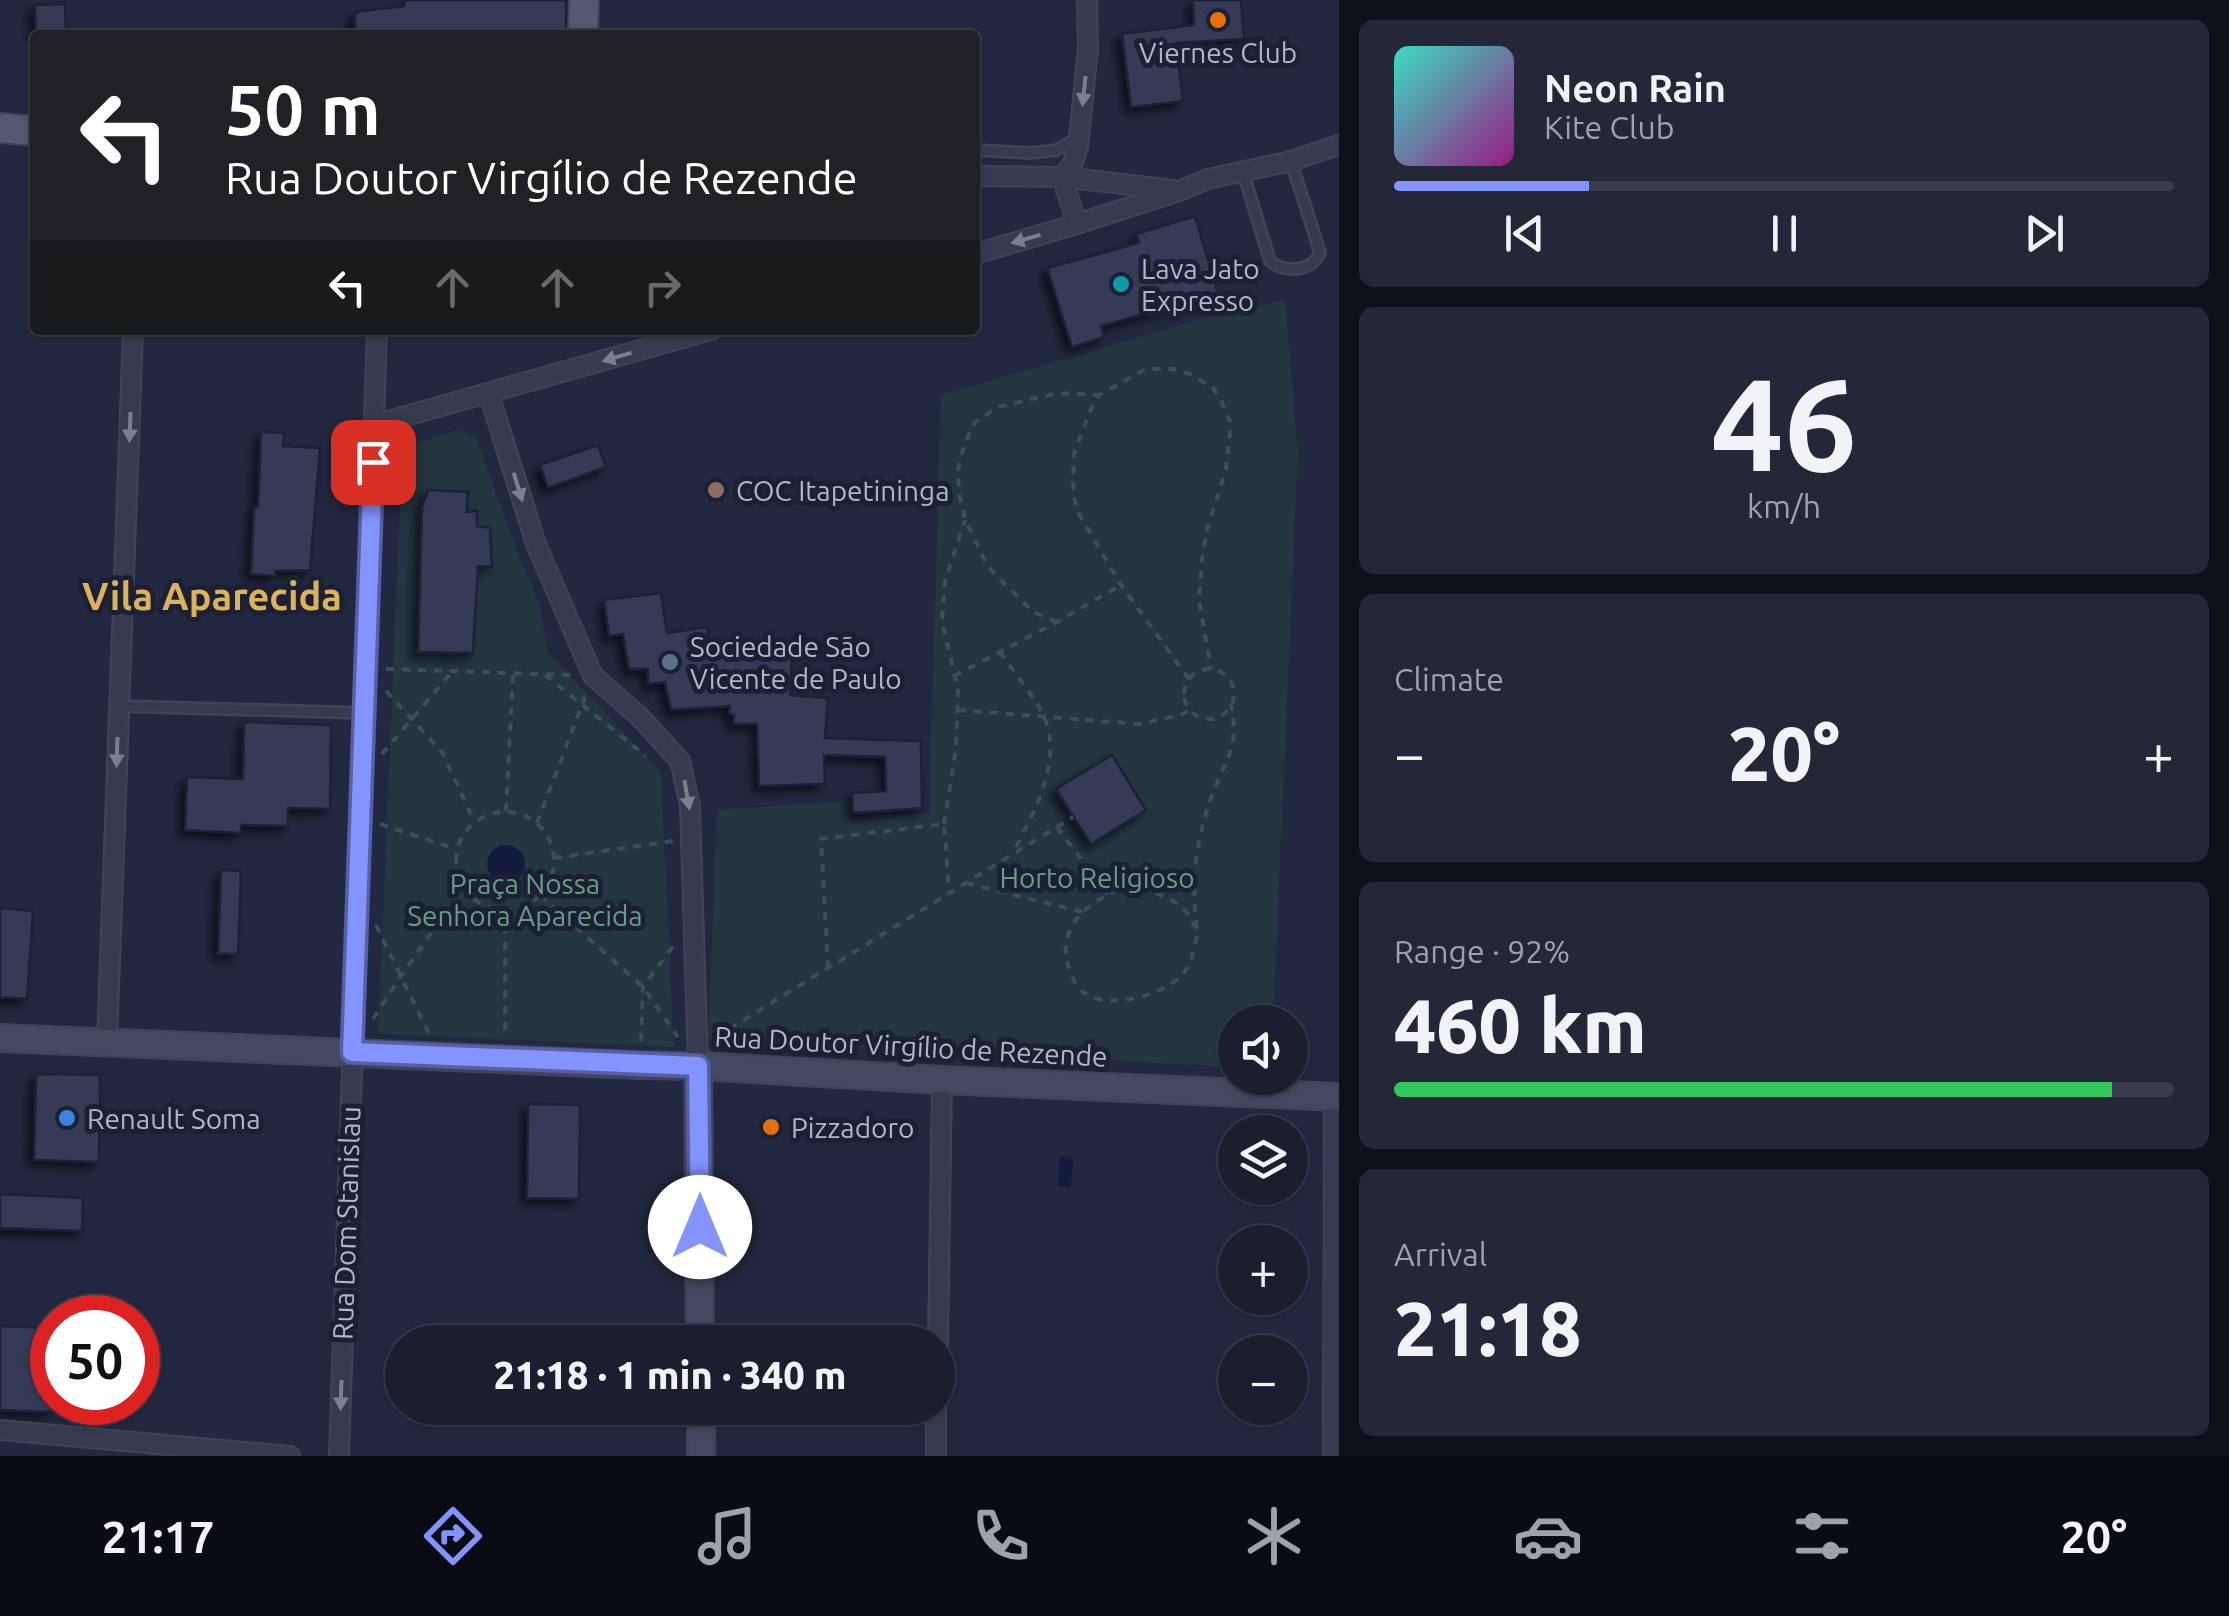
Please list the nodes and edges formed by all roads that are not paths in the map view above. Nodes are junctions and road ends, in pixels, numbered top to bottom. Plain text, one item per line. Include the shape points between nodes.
1 (584, 0) edge
2 (1087, 0) edge
3 (583, 30) edge
4 (0, 128) edge
5 (30, 131) edge
6 (1079, 137) junction
7 (1339, 145) edge
8 (980, 150) edge
9 (1291, 161) junction
10 (1243, 172) junction
11 (980, 176) edge
12 (1062, 177) junction
13 (1180, 191) junction
14 (1077, 224) junction
15 (980, 253) edge
16 (133, 335) edge
17 (377, 335) edge
18 (694, 335) edge
19 (489, 394) junction
20 (374, 424) junction
21 (119, 706) junction
22 (365, 714) junction
23 (0, 1038) edge
24 (107, 1042) junction
25 (352, 1052) junction
26 (698, 1057) junction
27 (942, 1080) junction
28 (1336, 1097) edge
29 (700, 1325) edge
30 (938, 1325) edge
31 (701, 1425) edge
32 (936, 1425) edge
33 (0, 1430) edge
34 (290, 1456) edge
35 (340, 1456) edge
36 (701, 1456) edge
37 (936, 1456) edge
38 (1333, 1456) edge

1 - 3 main road
2 -> 6 street
4 - 5 main road
6 - 8 lane via 1057,150
6 - 12 street
7 - 9 street
9 - 10 street
9 - 10 lane via 1320,252 1312,265 1286,270 1270,261
10 - 13 street
11 - 12 street
12 - 13 street
12 - 14 street
13 - 14 street
14 -> 15 street
16 -> 21 street
17 - 20 street, Rua Dom Stanislau
18 -> 19 street
19 - 20 street
19 -> 26 street via 536,544 593,676 680,761 690,806
20 - 22 street, Rua Dom Stanislau
21 - 22 lane
21 -> 24 street
22 - 25 street, Rua Dom Stanislau
23 - 24 main road, Rua Doutor Virgílio de Rezende
24 - 25 main road, Rua Doutor Virgílio de Rezende
25 - 26 main road, Rua Doutor Virgílio de Rezende via 640,1065
25 -> 35 street, Rua Dom Stanislau
26 - 27 main road, Rua Doutor Virgílio de Rezende
26 - 29 main road
27 - 28 main road, Rua Doutor Virgílio de Rezende
27 - 30 street
28 - 38 street
31 - 36 main road
32 - 37 street
33 - 34 street

